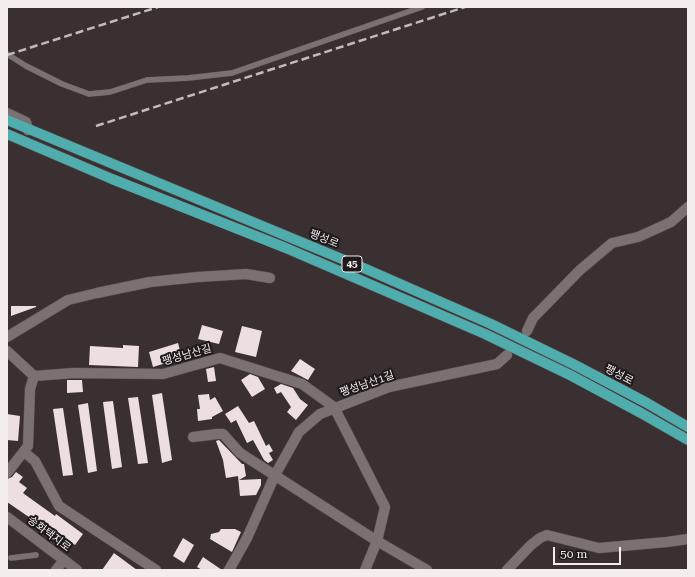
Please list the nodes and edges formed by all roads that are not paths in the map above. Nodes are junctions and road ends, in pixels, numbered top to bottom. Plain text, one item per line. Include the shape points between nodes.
1 (422, 7) edge
2 (7, 54) edge
3 (7, 113) edge
4 (7, 120) edge
5 (28, 130) junction
6 (7, 135) edge
7 (688, 207) edge
8 (270, 278) dead end
9 (527, 331) dead end
10 (7, 337) edge
11 (7, 351) edge
12 (507, 355) dead end
13 (34, 376) junction
14 (334, 407) junction
15 (688, 427) edge
16 (193, 437) dead end
17 (688, 440) edge
18 (24, 452) junction
19 (7, 474) edge
20 (275, 475) junction
21 (7, 517) edge
22 (688, 539) edge
23 (376, 541) junction
24 (36, 555) dead end
25 (11, 558) dead end
26 (64, 560) junction
27 (56, 570) edge
28 (77, 570) edge
29 (156, 570) edge
30 (229, 570) edge
31 (365, 570) edge
32 (427, 570) edge
33 (507, 570) edge

1 - 2 lane via 232,73 147,80 110,92 89,94 62,84
3 - 5 street via 26,122
4 - 5 main road, 팽성로 / 45
5 - 15 main road, 팽성로 / 45 via 366,269 491,324 575,364
6 - 17 main road, 팽성로 / 45 via 286,248 485,334 570,375
7 - 9 street via 671,222 638,237 612,243 580,270 534,318
8 - 10 street via 246,274 198,277 150,282 83,296 68,300
11 - 13 street
12 - 14 street, 팽성남산1길 via 497,364 389,387
13 - 14 street, 팽성남산길 via 74,373 162,374 220,358 302,384
13 - 18 street via 30,388 28,446
14 - 20 street via 320,414 299,432
14 - 23 street, 팽성남산1길 via 385,506
16 - 20 street via 223,434 240,453
18 - 19 street
18 - 29 street via 35,460 59,506
20 - 23 street
20 - 30 street via 247,538
21 - 26 street, 송화택지로
22 - 33 street via 599,548 547,535 531,545
23 - 31 street, 팽성남산1길
23 - 32 street
24 - 25 lane
26 - 27 street
26 - 28 street, 송화택지로

